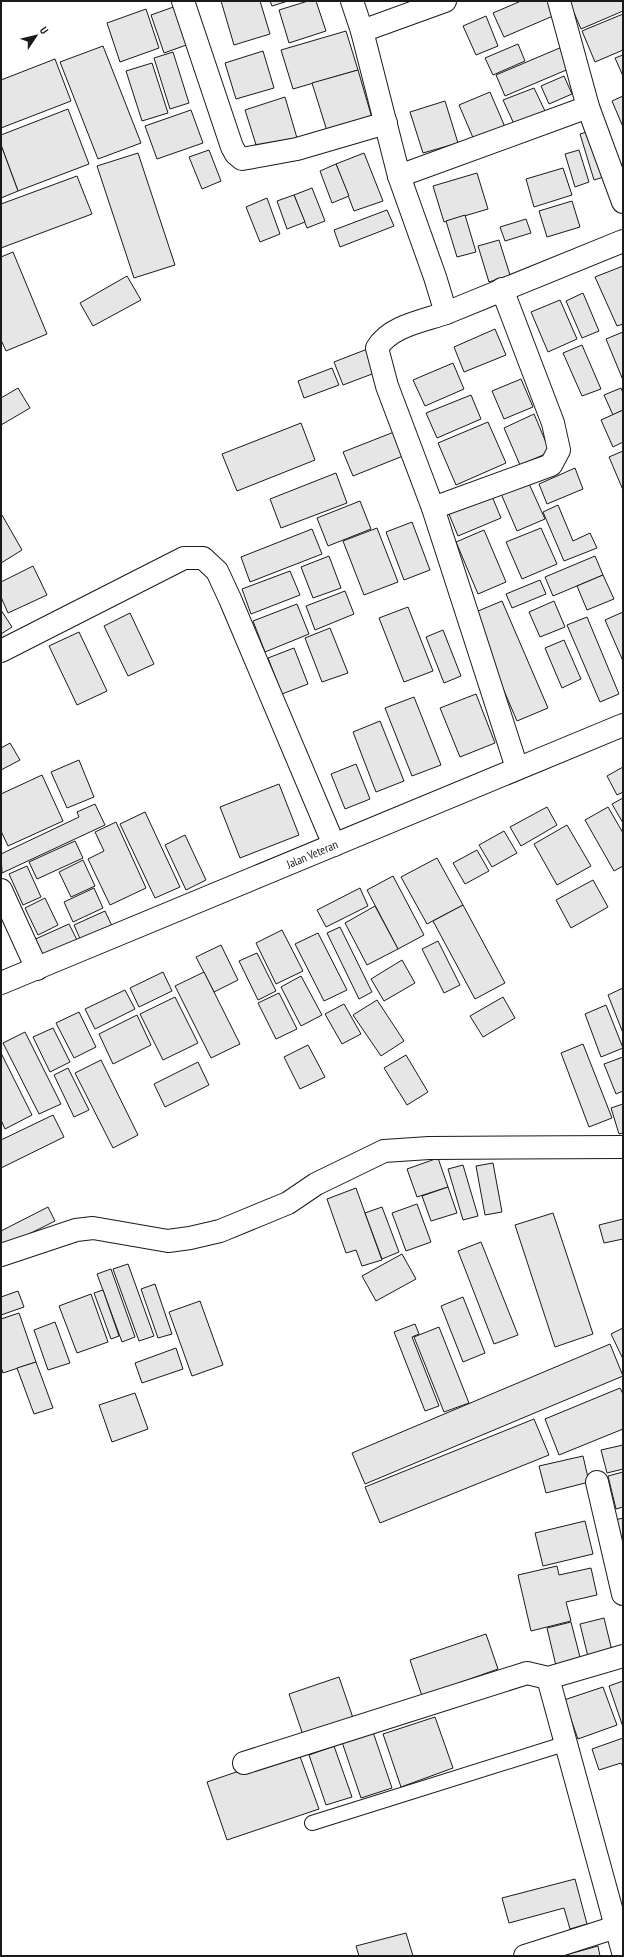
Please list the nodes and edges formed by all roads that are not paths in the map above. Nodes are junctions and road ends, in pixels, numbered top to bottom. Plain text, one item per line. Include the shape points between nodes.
1 (183, 1) edge
2 (352, 1) edge
3 (445, 1) edge
4 (559, 1) edge
5 (362, 32) junction
6 (588, 107) junction
7 (386, 123) junction
8 (400, 176) junction
9 (623, 202) edge
10 (623, 241) edge
11 (502, 289) junction
12 (446, 313) junction
13 (433, 508) junction
14 (1, 651) edge
15 (623, 725) edge
16 (517, 768) junction
17 (334, 845) junction
18 (1, 890) edge
19 (37, 969) junction
20 (1, 983) edge
21 (623, 1147) edge
22 (1, 1255) edge
23 (597, 1482) dead end
24 (623, 1594) edge
25 (623, 1656) edge
26 (548, 1678) junction
27 (564, 1744) junction
28 (244, 1763) dead end
29 (312, 1823) dead end
30 (616, 1927) junction
31 (623, 1952) edge
32 (525, 1956) edge

1 - 7 street via 232,147 242,159 297,149
2 - 5 street
3 - 5 street
4 - 6 street
5 - 7 street
6 - 8 street
6 - 9 street
7 - 8 street
8 - 12 street
10 - 11 street
11 - 12 street
11 - 13 street via 553,423 559,450 551,465
12 - 13 street via 392,332 382,339 377,348 388,386
13 - 16 street
14 - 17 street via 184,558 203,558 221,578
15 - 16 street, Jalan Veteran
16 - 17 street, Jalan Veteran
17 - 19 street, Jalan Veteran
18 - 19 street
19 - 20 street, Jalan Veteran
21 - 22 street via 429,1148 384,1151 316,1184 288,1203 220,1231 168,1240 93,1228 76,1230
23 - 24 street
25 - 26 street
26 - 27 street
26 - 28 street via 527,1673
27 - 29 lane
27 - 30 street
30 - 31 street
30 - 32 street

